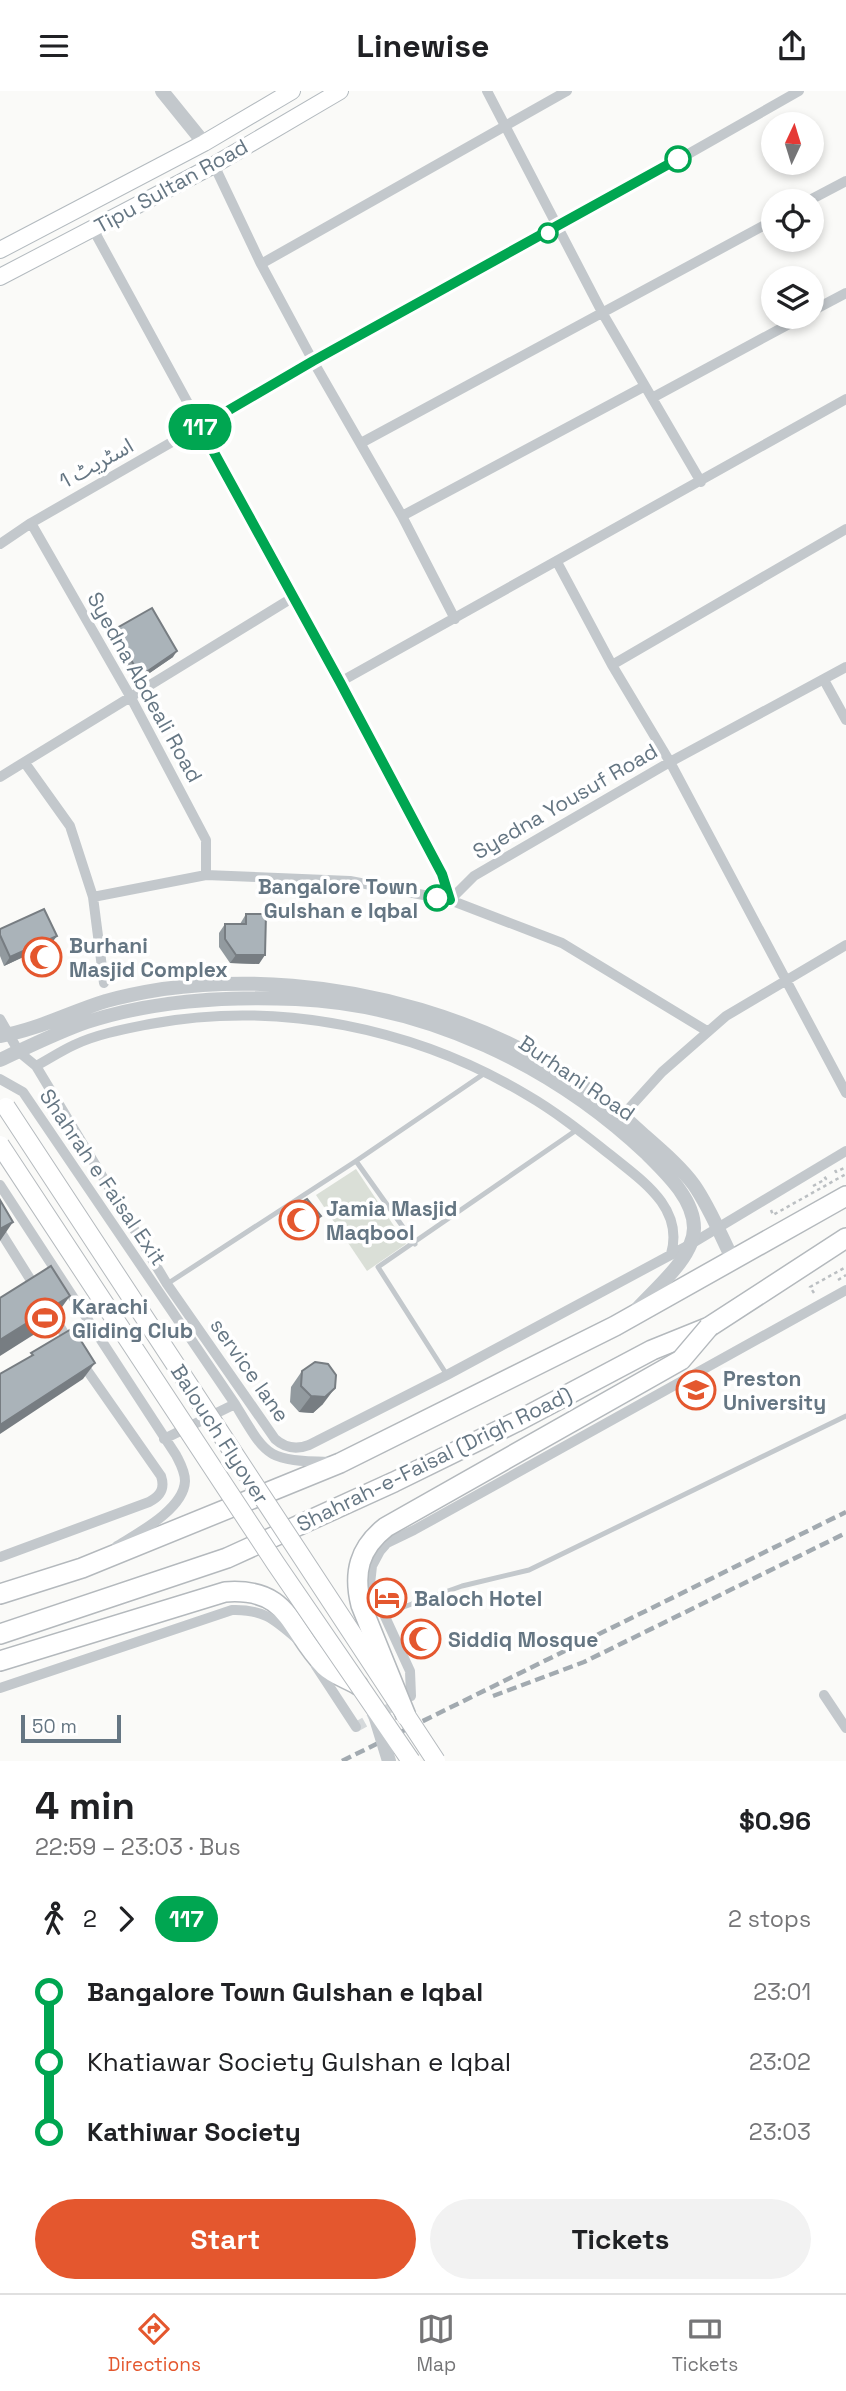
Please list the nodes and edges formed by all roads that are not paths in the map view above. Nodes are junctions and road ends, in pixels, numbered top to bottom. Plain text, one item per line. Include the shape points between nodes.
1 (162, 91) edge
2 (292, 91) edge
3 (340, 91) edge
4 (486, 91) edge
5 (567, 91) edge
6 (799, 91) edge
7 (503, 126) junction
8 (204, 143) junction
9 (214, 165) junction
10 (846, 181) edge
11 (824, 193) edge
12 (82, 205) junction
13 (761, 227) edge
14 (558, 228) junction
15 (93, 229) junction
16 (0, 250) edge
17 (261, 264) junction
18 (0, 277) edge
19 (846, 293) edge
20 (824, 305) edge
21 (603, 314) junction
22 (780, 329) edge
23 (313, 361) junction
24 (645, 386) junction
25 (652, 398) junction
26 (846, 399) edge
27 (200, 427) junction
28 (362, 443) junction
29 (701, 482) junction
30 (402, 516) junction
31 (31, 523) junction
32 (846, 529) edge
33 (0, 544) edge
34 (557, 562) junction
35 (292, 598) junction
36 (456, 619) junction
37 (612, 665) junction
38 (846, 667) edge
39 (824, 680) junction
40 (340, 682) junction
41 (130, 696) junction
42 (846, 720) edge
43 (670, 762) junction
44 (25, 763) junction
45 (0, 777) edge
46 (205, 875) junction
47 (93, 898) junction
48 (450, 900) junction
49 (846, 945) edge
50 (784, 980) junction
51 (104, 983) dead end
52 (0, 1019) edge
53 (707, 1031) junction
54 (5, 1035) edge
55 (19, 1052) junction
56 (0, 1060) edge
57 (36, 1066) junction
58 (486, 1072) junction
59 (0, 1079) edge
60 (846, 1093) edge
61 (6, 1107) dead end
62 (623, 1115) junction
63 (578, 1129) junction
64 (0, 1145) edge
65 (846, 1151) edge
66 (356, 1161) junction
67 (0, 1185) edge
68 (846, 1196) edge
69 (716, 1227) junction
70 (0, 1231) edge
71 (846, 1238) edge
72 (415, 1244) junction
73 (691, 1244) junction
74 (671, 1254) junction
75 (733, 1260) junction
76 (167, 1284) junction
77 (846, 1290) edge
78 (630, 1317) junction
79 (709, 1327) junction
80 (447, 1375) junction
81 (236, 1404) junction
82 (846, 1416) edge
83 (164, 1439) junction
84 (340, 1463) junction
85 (0, 1557) edge
86 (82, 1567) junction
87 (0, 1594) edge
88 (384, 1614) junction
89 (0, 1634) edge
90 (0, 1661) edge
91 (358, 1685) junction
92 (0, 1688) edge
93 (824, 1695) dead end
94 (411, 1696) dead end
95 (370, 1701) junction
96 (406, 1716) junction
97 (356, 1727) dead end
98 (846, 1728) edge
99 (388, 1761) edge
100 (411, 1761) edge
101 (436, 1761) edge

1 - 8 street
2 - 8 main road, Tipu Sultan Road
3 - 9 main road, Tipu Sultan Road
4 - 7 street
5 - 7 street
6 - 14 street, اسٹریٹ 1
7 - 14 street
7 - 17 street
8 - 12 main road, Tipu Sultan Road
9 - 15 main road, Tipu Sultan Road
9 - 17 street
10 - 11 street
12 - 15 main road
12 - 16 main road, Tipu Sultan Road
13 - 21 street
14 - 21 street
14 - 23 street, اسٹریٹ 1
15 - 18 main road, Tipu Sultan Road
15 - 27 street
17 - 23 street
19 - 20 street
21 - 24 street
21 - 28 street
22 - 25 street
23 - 27 street, اسٹریٹ 1
23 - 28 street
24 - 25 street
24 - 30 street
25 - 29 street
26 - 29 street
27 - 31 street, اسٹریٹ 1
27 - 35 street
28 - 30 street
29 - 34 street
30 - 36 street
31 - 33 street, اسٹریٹ 1
31 - 41 street, Syedna Abdeali Road
32 - 37 street
34 - 36 street
34 - 37 street
35 - 40 street
35 - 41 street
36 - 40 street
37 - 43 street
38 - 39 street, Syedna Yousuf Road
39 - 42 street
39 - 43 street, Syedna Yousuf Road
40 - 48 street via 442,874
41 - 44 street
41 - 46 street, Syedna Abdeali Road via 206,840
43 - 48 street, Syedna Yousuf Road via 474,876
43 - 50 street
44 - 45 street
44 - 47 street via 70,826
46 - 47 street
46 - 48 street via 349,881
47 - 51 street
48 - 53 street via 562,943
49 - 50 street
50 - 53 street
50 - 60 street
52 - 54 street, service lane
53 - 62 street
54 - 55 street, service lane
54 - 62 street, Burhani Road via 107,1001 161,989 254,984 333,991 418,1009 489,1034 548,1064
55 - 56 street, Burhani Road
55 - 57 street, service lane
55 - 73 street, Burhani Road via 104,1017 200,1001 298,999 415,1020 486,1044 618,1126 683,1194 694,1223
57 - 58 street via 75,1045 135,1027 200,1017 254,1016 375,1031
57 - 76 street, service lane
58 - 63 street
58 - 66 lane
59 - 81 street, Shahrah e Faisal Exit via 23,1092
61 - 96 main road, Balouch Flyover, bridge
62 - 69 street, Burhani Road via 694,1185
63 - 72 lane
63 - 74 street via 631,1173 669,1213 674,1232
64 - 91 main road, Balouch Flyover, bridge
65 - 69 street, service lane
66 - 72 lane
66 - 76 lane
67 - 83 street
68 - 75 highway, Shahrah-e-Faisal (Drigh Road)
69 - 73 street, service lane
69 - 75 street, Burhani Road
70 - 85 street via 163,1483 160,1495 149,1502
71 - 79 highway, Shahrah-e-Faisal (Drigh Road)
72 - 80 lane via 378,1267
73 - 74 street, service lane
73 - 78 street
74 - 80 street, service lane
75 - 78 highway, Shahrah-e-Faisal (Drigh Road)
76 - 80 street, service lane via 285,1447 309,1445
77 - 88 street via 387,1543 370,1574 373,1594
78 - 84 highway, Shahrah-e-Faisal (Drigh Road)
79 - 89 highway, Shahrah-e-Faisal (Drigh Road) via 652,1350 394,1482 227,1558
79 - 96 highway, bridge via 681,1360 374,1536 359,1563 358,1591
81 - 83 street
81 - 84 street, Shahrah e Faisal Exit via 262,1447 275,1457
82 - 88 lane via 528,1570 463,1586
83 - 86 street via 184,1471 181,1496 139,1532
84 - 86 highway, Shahrah-e-Faisal (Drigh Road)
86 - 87 highway, Shahrah-e-Faisal (Drigh Road)
88 - 94 street via 410,1671
90 - 91 highway via 237,1591 278,1605 326,1667
91 - 95 main road, Balouch Flyover, bridge
92 - 97 street via 232,1609 251,1609 273,1618 301,1643
93 - 98 street
95 - 99 street, bridge
95 - 100 main road, Balouch Flyover, bridge
96 - 101 main road, Balouch Flyover, bridge

